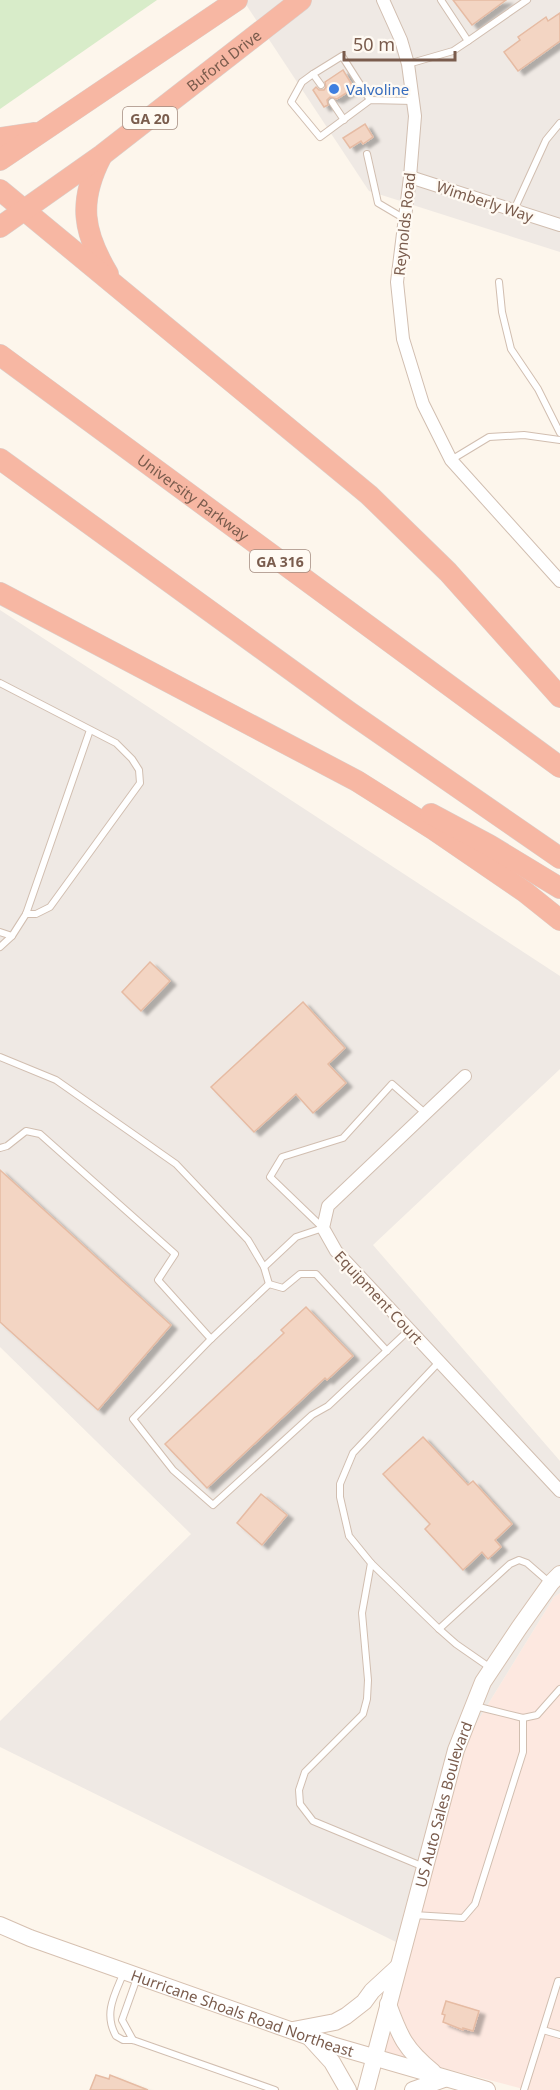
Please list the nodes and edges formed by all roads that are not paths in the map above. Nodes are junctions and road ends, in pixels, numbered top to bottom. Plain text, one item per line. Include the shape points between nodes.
1 (237, 0) edge
2 (301, 0) edge
3 (383, 0) edge
4 (441, 0) edge
5 (527, 0) edge
6 (468, 41) junction
7 (408, 64) junction
8 (313, 74) junction
9 (321, 85) dead end
10 (370, 100) junction
11 (413, 101) junction
12 (333, 102) dead end
13 (344, 120) junction
14 (560, 123) edge
15 (42, 132) junction
16 (0, 138) edge
17 (367, 153) dead end
18 (102, 155) junction
19 (0, 160) edge
20 (410, 177) junction
21 (0, 190) edge
22 (514, 210) junction
23 (25, 211) junction
24 (405, 219) junction
25 (560, 225) edge
26 (0, 227) edge
27 (499, 282) dead end
28 (114, 285) junction
29 (0, 355) edge
30 (560, 433) edge
31 (560, 440) edge
32 (0, 459) edge
33 (451, 460) junction
34 (560, 581) edge
35 (0, 592) edge
36 (0, 683) edge
37 (560, 698) edge
38 (90, 730) junction
39 (560, 767) edge
40 (357, 781) junction
41 (560, 858) edge
42 (560, 888) edge
43 (26, 914) junction
44 (560, 920) edge
45 (0, 932) edge
46 (12, 936) junction
47 (0, 947) edge
48 (0, 1057) edge
49 (465, 1076) dead end
50 (426, 1113) junction
51 (0, 1148) edge
52 (323, 1228) junction
53 (264, 1267) junction
54 (269, 1284) junction
55 (409, 1330) junction
56 (211, 1338) junction
57 (387, 1351) junction
58 (439, 1362) junction
59 (560, 1491) edge
60 (371, 1563) junction
61 (555, 1579) edge
62 (439, 1629) junction
63 (492, 1669) junction
64 (560, 1689) edge
65 (474, 1705) junction
66 (523, 1718) junction
67 (425, 1868) junction
68 (412, 1915) junction
69 (0, 1925) edge
70 (399, 1966) junction
71 (131, 1974) junction
72 (560, 1982) edge
73 (388, 2004) junction
74 (290, 2030) junction
75 (543, 2030) junction
76 (560, 2035) edge
77 (308, 2036) junction
78 (132, 2040) junction
79 (374, 2058) junction
80 (442, 2078) junction
81 (260, 2087) edge
82 (274, 2090) edge
83 (348, 2090) edge
84 (366, 2090) edge
85 (413, 2090) edge
86 (487, 2090) edge
87 (524, 2090) edge

1 - 15 highway
2 - 18 highway, Buford Drive / GA 20
3 - 7 street, Reynolds Road
4 - 6 lane
5 - 6 lane
6 - 7 lane via 453,51
7 - 11 street, Reynolds Road
8 - 9 lane
8 - 10 lane via 342,56
8 - 13 lane via 302,82 291,102 320,137
10 - 11 lane
10 - 13 lane
11 - 20 street, Reynolds Road
12 - 13 lane
14 - 22 lane via 546,140
15 - 16 highway
15 - 19 highway
17 - 24 lane via 378,203
18 - 23 highway, Buford Drive / GA 20
18 - 28 highway via 88,186 85,211 98,258
20 - 22 street, Wimberly Way
20 - 24 street, Reynolds Road
21 - 23 highway
22 - 25 street, Wimberly Way
23 - 26 highway, Buford Drive / GA 20
23 - 28 highway
24 - 33 street, Reynolds Road via 397,282 403,339 423,404
27 - 30 lane via 511,350 538,389
28 - 37 highway via 394,517
29 - 39 highway, University Parkway / GA 316
31 - 33 lane via 524,435 489,437
32 - 41 highway via 349,712
33 - 34 street, Reynolds Road
35 - 40 highway
36 - 38 lane
38 - 43 lane
38 - 43 lane via 116,743 132,759 139,770 140,783 50,907
40 - 42 highway via 444,820
40 - 44 highway via 442,835
43 - 46 lane
45 - 46 lane
46 - 47 lane
48 - 53 lane via 56,1080 176,1164 248,1240
49 - 50 street
50 - 52 street via 328,1206
50 - 52 lane via 392,1084 343,1138 282,1157 270,1177
51 - 56 lane via 26,1131 40,1134 158,1238 175,1254 158,1280
52 - 53 lane via 296,1237
52 - 55 street, Equipment Court via 336,1251
53 - 54 lane
54 - 56 lane
54 - 57 lane via 283,1288 300,1274 316,1274
55 - 57 lane
55 - 58 street, Equipment Court
56 - 57 lane via 133,1419 173,1470 213,1505
58 - 59 street, Equipment Court
58 - 60 lane via 353,1453 340,1484 339,1497 349,1536
60 - 62 lane
60 - 67 lane via 362,1613 368,1699 363,1714 304,1772 300,1804 313,1821
61 - 62 lane via 519,1560 510,1563
61 - 63 street, US Auto Sales Boulevard
62 - 63 lane
63 - 65 street, US Auto Sales Boulevard
64 - 66 lane via 537,1715
65 - 66 lane
65 - 67 street, US Auto Sales Boulevard via 456,1750
66 - 68 lane via 523,1752 474,1904 464,1918
67 - 68 street, US Auto Sales Boulevard
68 - 70 street, US Auto Sales Boulevard
69 - 71 street, Hurricane Shoals Road Northeast
70 - 73 street, US Auto Sales Boulevard
70 - 74 street via 346,2016 335,2022
71 - 74 street, Hurricane Shoals Road Northeast
71 - 78 lane via 122,2020
71 - 78 lane via 110,2007 110,2019 116,2036
72 - 75 lane
73 - 79 street, US Auto Sales Boulevard
73 - 80 street via 414,2057
74 - 77 street, Hurricane Shoals Road Northeast
75 - 76 lane
75 - 87 lane
77 - 79 street, Hurricane Shoals Road Northeast
77 - 83 street via 332,2062
78 - 81 lane
79 - 80 street, Hurricane Shoals Road Northeast
79 - 84 street, US Auto Sales Boulevard
80 - 85 street
80 - 86 street, Hurricane Shoals Road Northeast
81 - 82 lane

